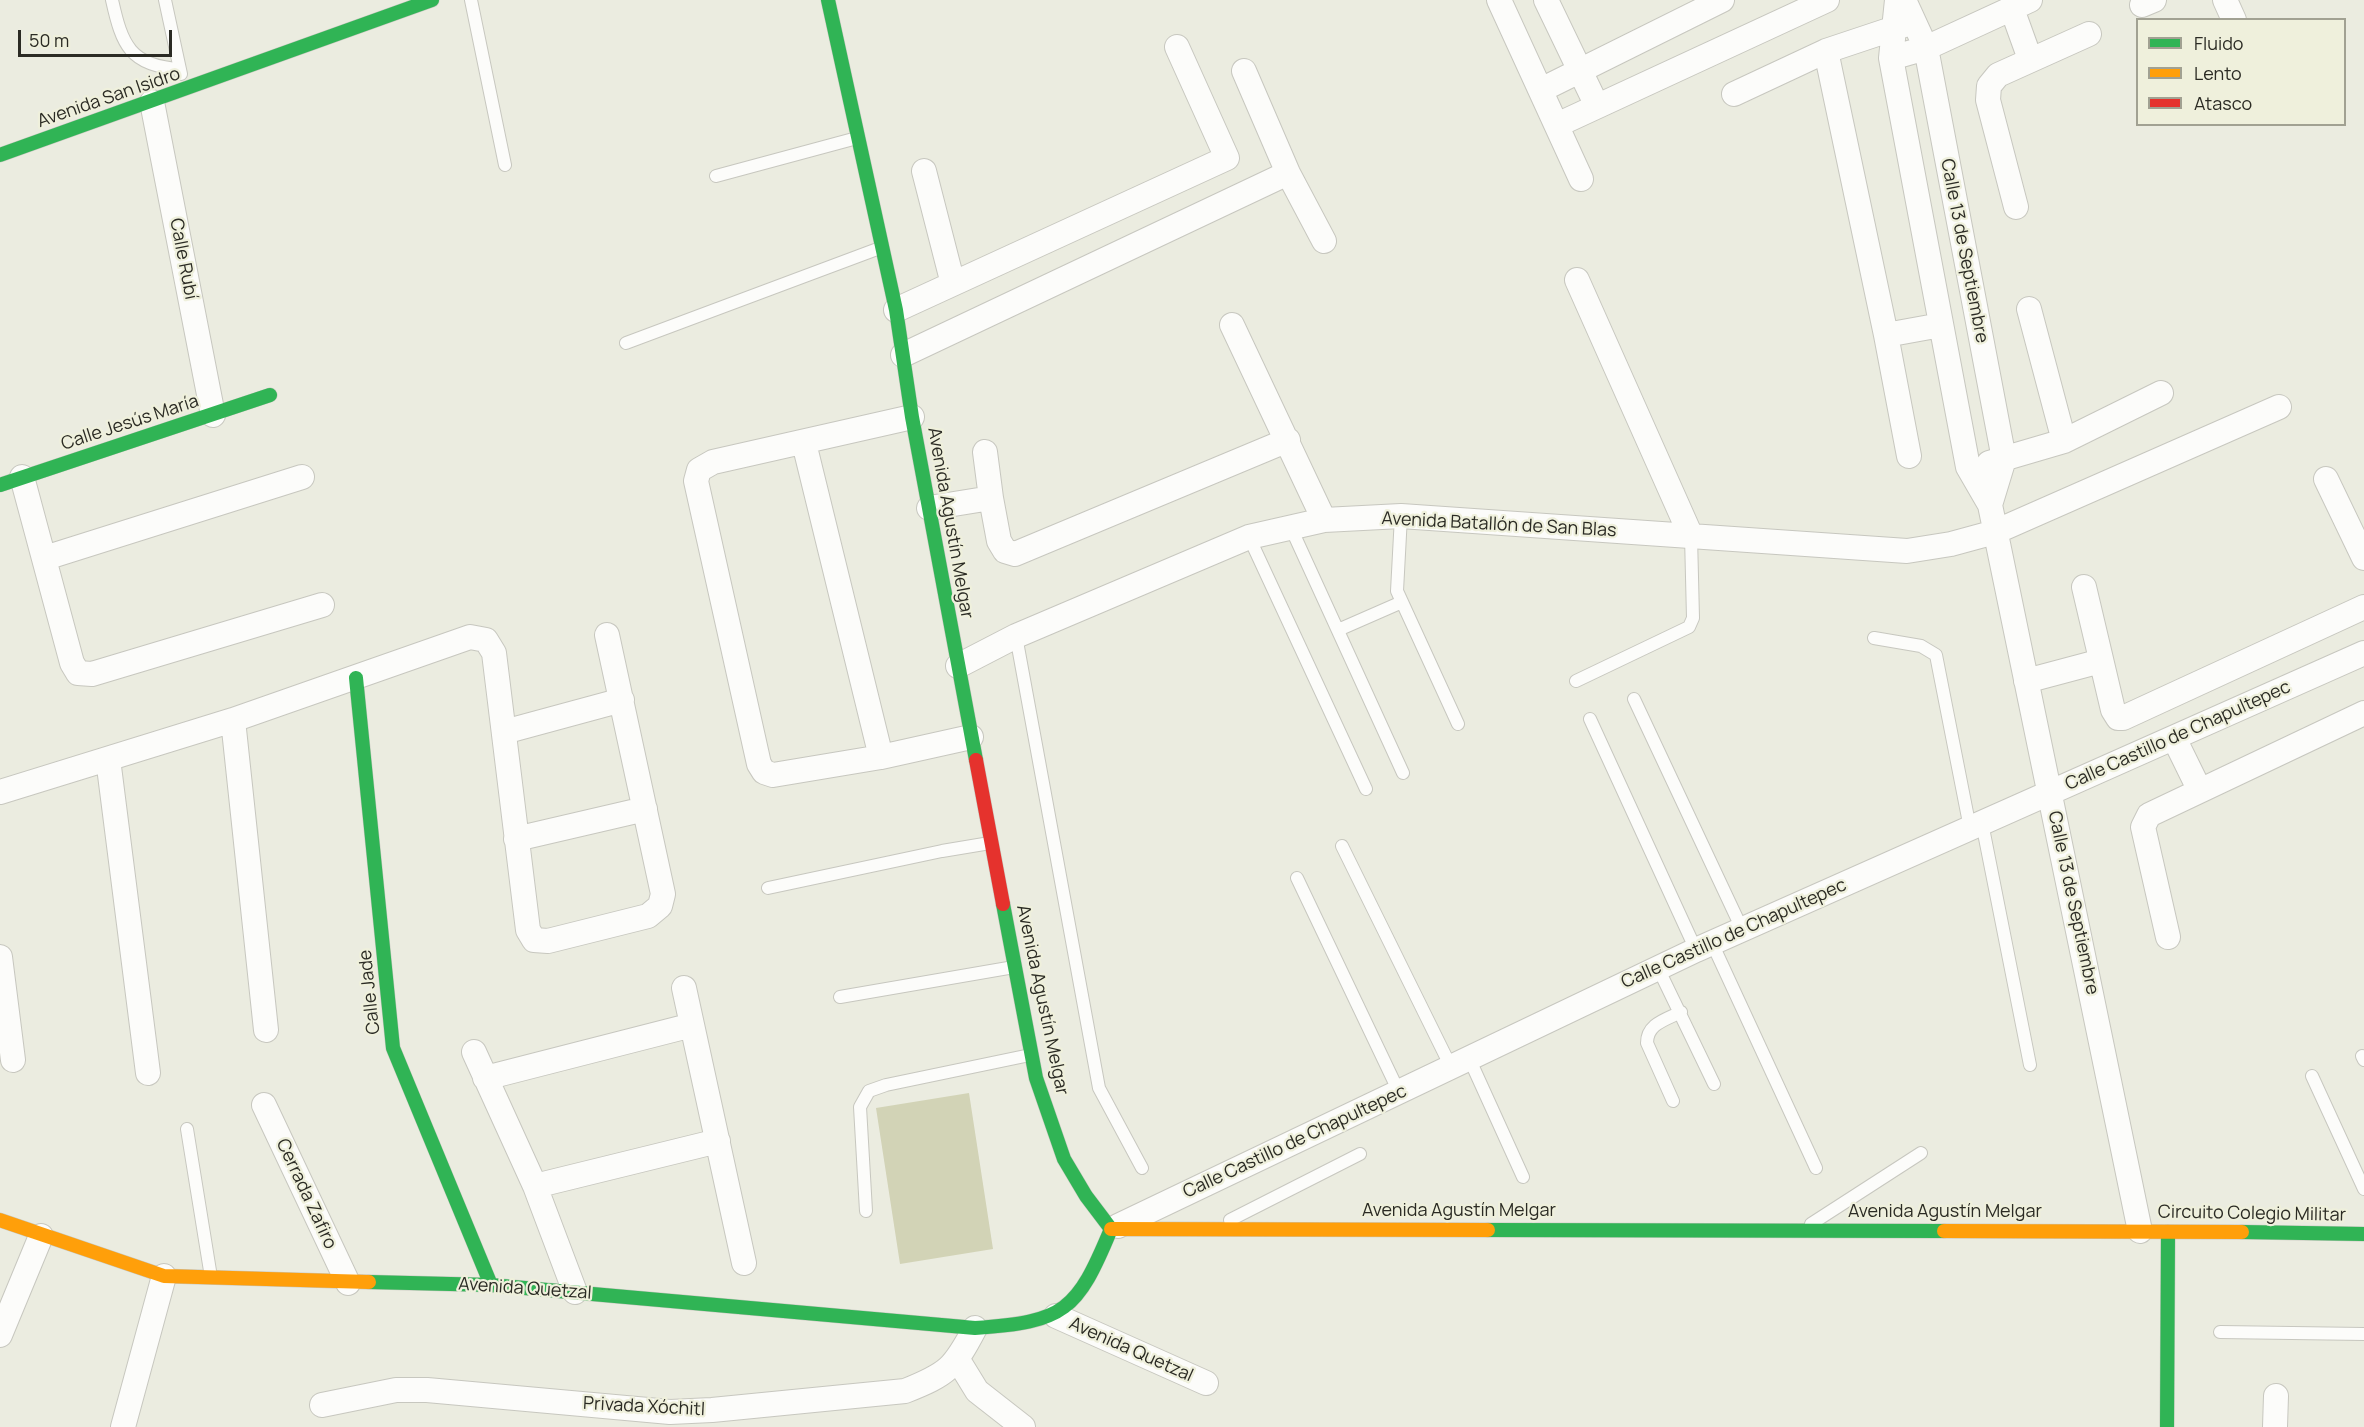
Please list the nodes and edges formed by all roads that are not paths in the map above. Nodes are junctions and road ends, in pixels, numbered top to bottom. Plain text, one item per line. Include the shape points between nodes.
1 (112, 0) edge
2 (165, 0) edge
3 (432, 0) edge
4 (471, 0) edge
5 (844, 0) edge
6 (1499, 0) edge
7 (1546, 0) edge
8 (1722, 0) edge
9 (1827, 0) edge
10 (1897, 0) edge
11 (1904, 0) edge
12 (2225, 0) edge
13 (829, 4) edge
14 (2021, 4) edge
15 (2233, 18) edge
16 (1904, 25) junction
17 (2089, 34) dead end
18 (1177, 48) dead end
19 (1926, 48) junction
20 (1826, 51) junction
21 (1891, 58) junction
22 (2030, 59) junction
23 (180, 69) junction
24 (1244, 71) dead end
25 (1579, 71) junction
26 (185, 90) junction
27 (1541, 90) junction
28 (1734, 94) dead end
29 (152, 102) junction
30 (1597, 106) junction
31 (1557, 125) junction
32 (858, 138) junction
33 (0, 155) edge
34 (1227, 158) junction
35 (505, 165) dead end
36 (924, 171) dead end
37 (1288, 173) junction
38 (716, 176) dead end
39 (1581, 179) dead end
40 (1244, 194) junction
41 (2016, 207) dead end
42 (1324, 241) dead end
43 (882, 247) junction
44 (1576, 280) dead end
45 (953, 284) junction
46 (2029, 309) dead end
47 (896, 310) junction
48 (1232, 325) dead end
49 (1941, 325) junction
50 (1886, 335) junction
51 (626, 343) dead end
52 (903, 355) junction
53 (2161, 393) dead end
54 (270, 394) dead end
55 (2279, 406) dead end
56 (213, 416) junction
57 (912, 417) junction
58 (1288, 440) junction
59 (2064, 441) junction
60 (804, 443) junction
61 (985, 452) dead end
62 (1909, 456) dead end
63 (2004, 459) junction
64 (1968, 467) junction
65 (302, 477) dead end
66 (2326, 479) dead end
67 (11, 481) edge
68 (991, 498) junction
69 (1990, 505) junction
70 (929, 508) junction
71 (1401, 516) junction
72 (1324, 520) junction
73 (1291, 528) junction
74 (1995, 532) junction
75 (1691, 536) junction
76 (1249, 537) junction
77 (45, 558) junction
78 (2364, 558) edge
79 (2084, 587) dead end
80 (1402, 602) junction
81 (322, 605) dead end
82 (2364, 607) edge
83 (1338, 630) junction
84 (607, 635) dead end
85 (1016, 636) junction
86 (1874, 638) dead end
87 (2362, 658) edge
88 (2101, 661) junction
89 (958, 666) junction
90 (356, 678) junction
91 (1576, 681) dead end
92 (2026, 681) junction
93 (1634, 699) dead end
94 (622, 700) junction
95 (2364, 713) edge
96 (1590, 719) dead end
97 (233, 720) junction
98 (1458, 724) dead end
99 (504, 732) junction
100 (971, 737) junction
101 (2174, 738) junction
102 (881, 757) junction
103 (108, 759) junction
104 (1402, 773) dead end
105 (1366, 789) dead end
106 (2199, 789) junction
107 (0, 792) edge
108 (2050, 793) junction
109 (645, 809) junction
110 (1976, 826) junction
111 (516, 839) junction
112 (991, 843) junction
113 (1342, 846) dead end
114 (1297, 878) dead end
115 (768, 888) dead end
116 (1742, 929) junction
117 (2168, 937) dead end
118 (1704, 946) junction
119 (0, 957) edge
120 (1015, 967) junction
121 (1659, 968) junction
122 (684, 988) dead end
123 (840, 997) dead end
124 (1681, 1012) junction
125 (692, 1025) junction
126 (266, 1030) dead end
127 (474, 1052) dead end
128 (1031, 1055) junction
129 (13, 1060) dead end
130 (1460, 1062) junction
131 (2030, 1065) dead end
132 (148, 1073) dead end
133 (2312, 1076) dead end
134 (485, 1078) junction
135 (1714, 1084) dead end
136 (1399, 1092) junction
137 (1673, 1101) dead end
138 (264, 1105) dead end
139 (187, 1129) dead end
140 (718, 1141) junction
141 (1921, 1153) dead end
142 (1360, 1154) dead end
143 (1142, 1168) dead end
144 (1816, 1168) dead end
145 (1523, 1177) dead end
146 (535, 1186) junction
147 (2364, 1189) edge
148 (866, 1211) dead end
149 (0, 1220) edge
150 (1111, 1229) junction
151 (1214, 1229) junction
152 (1803, 1230) junction
153 (2140, 1231) junction
154 (2168, 1232) junction
155 (2364, 1234) edge
156 (41, 1236) junction
157 (744, 1263) dead end
158 (164, 1276) junction
159 (211, 1278) junction
160 (348, 1282) junction
161 (491, 1285) junction
162 (575, 1292) junction
163 (1056, 1316) junction
164 (975, 1328) junction
165 (2220, 1332) dead end
166 (2364, 1334) edge
167 (0, 1335) edge
168 (958, 1360) junction
169 (1206, 1383) dead end
170 (2276, 1396) dead end
171 (322, 1405) dead end
172 (123, 1427) edge
173 (1023, 1427) edge
174 (2167, 1427) edge
175 (2275, 1427) edge

1 - 23 lane via 125,45 139,59
2 - 23 lane
3 - 26 main road, Avenida San Isidro
4 - 35 lane
5 - 13 main road
6 - 27 street
7 - 25 street
8 - 25 street
9 - 30 street
10 - 16 street, Calle 13 de Septiembre
11 - 16 street, Calle 13 de Septiembre
12 - 15 street
13 - 32 main road, Avenida Agustín Melgar
14 - 19 street
14 - 22 street
16 - 19 street, Calle 13 de Septiembre
16 - 20 street
16 - 21 street, Calle 13 de Septiembre
17 - 22 street
18 - 34 street
19 - 21 street
19 - 63 street, Calle 13 de Septiembre
20 - 28 street
20 - 50 street
21 - 49 street, Calle 13 de Septiembre
22 - 41 street via 1998,75 1989,86 1988,100
23 - 26 lane
24 - 37 street
25 - 27 street
25 - 30 street
26 - 29 main road, Avenida San Isidro
27 - 31 street
29 - 33 main road, Avenida San Isidro
29 - 56 street, Calle Rubí
30 - 31 street
31 - 39 street
32 - 38 lane
32 - 43 main road, Avenida Agustín Melgar
34 - 40 street
34 - 45 street
36 - 45 street
37 - 40 street
37 - 42 street
40 - 52 street
43 - 47 main road, Avenida Agustín Melgar
43 - 51 lane
44 - 75 street
45 - 47 street
46 - 59 street
47 - 52 main road, Avenida Agustín Melgar
48 - 58 street
49 - 50 street
49 - 64 street, Calle 13 de Septiembre
50 - 62 street
52 - 57 main road, Avenida Agustín Melgar
53 - 59 street
54 - 56 main road, Calle Jesús María
55 - 74 street, Avenida Batallón de San Blas
56 - 67 main road, Calle Jesús María
57 - 60 street
57 - 70 main road, Avenida Agustín Melgar
58 - 68 street via 1015,554 1005,550 999,541
58 - 72 street
59 - 63 street
60 - 102 street
60 - 102 street via 712,462 699,470 696,481 759,764 772,776
61 - 68 street
63 - 64 street
63 - 69 street, Calle 13 de Septiembre
64 - 69 street, Calle 13 de Septiembre
65 - 77 street
66 - 78 street
67 - 77 street
68 - 70 street
69 - 74 street, Calle 13 de Septiembre
70 - 89 main road, Avenida Agustín Melgar
71 - 72 street, Avenida Batallón de San Blas
71 - 75 street, Avenida Batallón de San Blas
71 - 80 lane via 1397,591
72 - 73 street, Avenida Batallón de San Blas
73 - 76 street, Avenida Batallón de San Blas
73 - 83 lane
74 - 75 street, Avenida Batallón de San Blas via 1907,551
74 - 92 street, Calle 13 de Septiembre
75 - 91 lane via 1693,618 1689,627
76 - 85 street, Avenida Batallón de San Blas
76 - 105 lane
77 - 81 street via 72,663 78,673 92,674
79 - 88 street
80 - 83 lane
80 - 98 lane
82 - 88 street via 2123,718 2118,718 2113,710
83 - 104 lane
84 - 94 street
85 - 89 street, Avenida Batallón de San Blas
85 - 143 lane via 1099,1088
86 - 110 lane via 1921,646 1936,655
87 - 101 street, Calle Castillo de Chapultepec
88 - 92 street
89 - 100 main road, Avenida Agustín Melgar
90 - 97 street
90 - 99 street via 470,637 486,640 494,652
90 - 161 main road, Calle Jade via 393,1048
92 - 108 street, Calle 13 de Septiembre
93 - 116 lane
94 - 99 street
94 - 109 street
95 - 106 street
96 - 118 lane
97 - 103 street
97 - 126 street
99 - 111 street
100 - 102 street
100 - 112 main road, Avenida Agustín Melgar
101 - 106 street
101 - 108 street, Calle Castillo de Chapultepec
103 - 107 street
103 - 132 street
106 - 117 street via 2149,815 2143,827
108 - 110 street, Calle Castillo de Chapultepec
108 - 153 street, Calle 13 de Septiembre
109 - 111 street
109 - 111 street via 663,894 660,906 648,916 548,941 534,940 528,930
110 - 116 street, Calle Castillo de Chapultepec
110 - 131 lane
112 - 115 lane
112 - 120 main road, Avenida Agustín Melgar
113 - 130 lane
114 - 136 lane
116 - 118 street, Calle Castillo de Chapultepec
118 - 121 street, Calle Castillo de Chapultepec
118 - 144 lane
119 - 129 street
120 - 123 lane
120 - 128 main road, Avenida Agustín Melgar
121 - 124 lane
121 - 130 street, Calle Castillo de Chapultepec
122 - 125 street
124 - 135 lane
124 - 137 lane via 1653,1026 1647,1034 1647,1043
125 - 134 street
125 - 140 street
127 - 134 street
128 - 148 lane via 869,1091 860,1107
128 - 150 main road, Avenida Agustín Melgar via 1064,1158
130 - 136 street, Calle Castillo de Chapultepec
130 - 145 lane
133 - 147 lane
134 - 146 street
136 - 150 street, Calle Castillo de Chapultepec
138 - 160 street, Cerrada Zafiro
139 - 159 lane
140 - 146 street
140 - 157 street
141 - 152 lane
142 - 151 lane
146 - 162 street
149 - 156 main road, Avenida Quetzal
150 - 151 main road, Avenida Agustín Melgar
150 - 163 main road, Avenida Quetzal via 1080,1297
151 - 152 main road, Avenida Agustín Melgar
152 - 153 main road, Avenida Agustín Melgar
153 - 154 main road, Circuito Colegio Militar
154 - 155 main road, Circuito Colegio Militar via 2191,1238
154 - 174 main road
156 - 158 main road, Avenida Quetzal
156 - 167 street
158 - 159 main road, Avenida Quetzal
158 - 172 street
159 - 160 main road, Avenida Quetzal
160 - 161 main road, Avenida Quetzal
161 - 162 main road, Avenida Quetzal
162 - 164 main road, Avenida Quetzal
163 - 164 main road, Avenida Quetzal via 1021,1326
163 - 169 street, Avenida Quetzal
164 - 168 street, Privada Xóchitl
165 - 166 lane
168 - 171 street, Privada Xóchitl via 934,1379 904,1390 712,1410 670,1412 427,1390 396,1390
168 - 173 street via 977,1391
170 - 175 street

